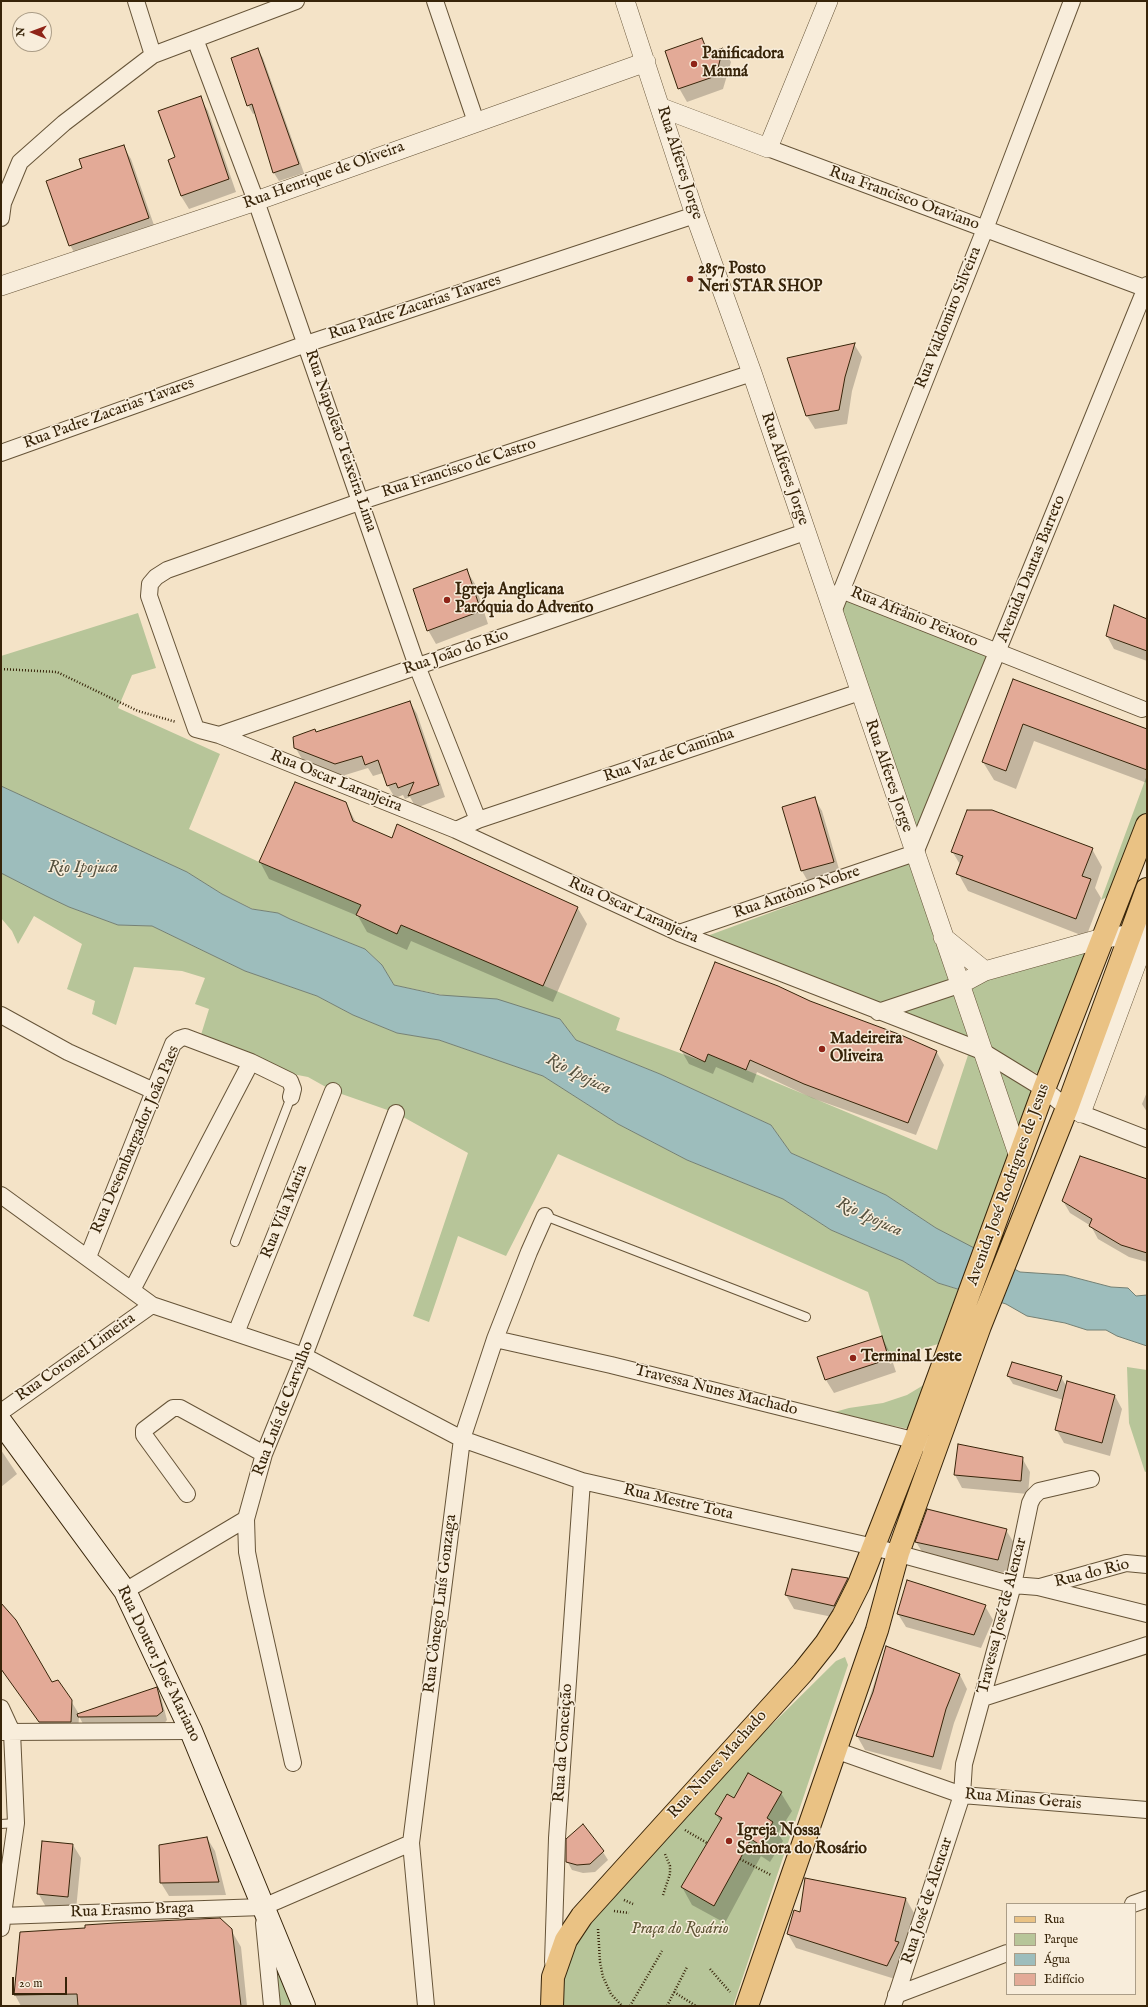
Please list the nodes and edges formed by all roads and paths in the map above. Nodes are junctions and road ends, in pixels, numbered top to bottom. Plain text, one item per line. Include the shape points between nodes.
1 (136, 1) edge
2 (435, 1) edge
3 (625, 1) edge
4 (828, 1) edge
5 (1072, 1) edge
6 (292, 2) edge
7 (195, 39) junction
8 (153, 55) junction
9 (646, 62) junction
10 (662, 108) junction
11 (476, 122) junction
12 (768, 148) junction
13 (256, 201) junction
14 (695, 215) junction
15 (1, 218) edge
16 (985, 229) junction
17 (2, 282) edge
18 (1147, 287) edge
19 (306, 344) junction
20 (752, 373) junction
21 (1, 453) edge
22 (362, 501) junction
23 (806, 532) junction
24 (842, 590) junction
25 (833, 612) junction
26 (998, 652) junction
27 (417, 666) junction
28 (1, 669) edge
29 (860, 692) junction
30 (1142, 709) dead end
31 (196, 729) junction
32 (219, 735) junction
33 (478, 820) junction
34 (1147, 825) edge
35 (456, 830) junction
36 (915, 853) junction
37 (1147, 889) edge
38 (679, 933) junction
39 (1141, 934) edge
40 (943, 937) junction
41 (1103, 938) junction
42 (985, 971) junction
43 (959, 984) junction
44 (878, 1012) junction
45 (1, 1015) edge
46 (982, 1051) junction
47 (251, 1062) junction
48 (1044, 1089) junction
49 (154, 1090) junction
50 (333, 1091) dead end
51 (291, 1097) joint
52 (1074, 1111) junction
53 (396, 1113) dead end
54 (1147, 1139) edge
55 (1019, 1156) junction
56 (1, 1195) edge
57 (545, 1216) joint
58 (235, 1242) dead end
59 (88, 1257) junction
60 (132, 1290) junction
61 (152, 1305) junction
62 (806, 1317) dead end
63 (236, 1333) junction
64 (495, 1339) junction
65 (304, 1356) junction
66 (1, 1412) edge
67 (1, 1422) edge
68 (462, 1439) junction
69 (915, 1441) junction
70 (937, 1446) junction
71 (264, 1454) junction
72 (1091, 1479) dead end
73 (582, 1481) junction
74 (187, 1494) dead end
75 (246, 1519) junction
76 (874, 1547) junction
77 (898, 1553) junction
78 (1147, 1565) edge
79 (1013, 1585) junction
80 (1038, 1587) junction
81 (125, 1591) junction
82 (1147, 1614) edge
83 (1147, 1645) edge
84 (983, 1698) junction
85 (1, 1708) edge
86 (191, 1731) junction
87 (7, 1732) edge
88 (835, 1750) junction
89 (293, 1763) dead end
90 (962, 1796) junction
91 (1147, 1810) edge
92 (8, 1824) edge
93 (682, 1828) dead end
94 (411, 1843) junction
95 (707, 1843) dead end
96 (662, 1852) dead end
97 (740, 1859) dead end
98 (776, 1878) dead end
99 (663, 1895) dead end
100 (1147, 1899) edge
101 (1136, 1903) edge
102 (263, 1907) junction
103 (2, 1920) edge
104 (598, 1924) dead end
105 (662, 1951) dead end
106 (1006, 1953) edge
107 (687, 1967) dead end
108 (710, 1969) dead end
109 (553, 1977) junction
110 (674, 1992) junction
111 (730, 1993) dead end
112 (894, 2001) edge
113 (272, 2006) edge
114 (304, 2006) edge
115 (426, 2006) edge
116 (552, 2006) edge
117 (622, 2006) edge
118 (630, 2006) edge
119 (667, 2006) edge
120 (696, 2006) edge
121 (747, 2006) edge

1 - 8 street
2 - 11 street
3 - 9 street, Rua Alferes Jorge
4 - 12 street
5 - 16 street, Rua Valdomiro Silveira
6 - 7 street
7 - 8 street
7 - 13 street, Rua Napoleão Teixeira Lima
8 - 15 street via 64,123 20,162 3,203
9 - 10 street, Rua Alferes Jorge
9 - 11 street, Rua Henrique de Oliveira
10 - 12 street, Rua Francisco Otaviano
10 - 14 street, Rua Alferes Jorge
11 - 13 street, Rua Henrique de Oliveira
12 - 16 street, Rua Francisco Otaviano
13 - 17 street, Rua Henrique de Oliveira
13 - 19 street, Rua Napoleão Teixeira Lima
14 - 19 street, Rua Padre Zacarias Tavares
14 - 20 street, Rua Alferes Jorge
16 - 18 street, Rua Francisco Otaviano
16 - 24 street, Rua Valdomiro Silveira
18 - 26 street, Avenida Dantas Barreto
19 - 21 street, Rua Padre Zacarias Tavares
19 - 22 street, Rua Napoleão Teixeira Lima
20 - 22 street, Rua Francisco de Castro
20 - 23 street, Rua Alferes Jorge
22 - 27 street, Rua Napoleão Teixeira Lima
22 - 31 street, Rua Francisco de Castro via 167,570 150,584 149,596 153,612
23 - 25 street, Rua Alferes Jorge
23 - 27 street, Rua João do Rio
24 - 25 street, Rua Valdomiro Silveira
24 - 26 street, Rua Afrânio Peixoto
25 - 29 street, Rua Alferes Jorge
26 - 30 street, Rua Afrânio Peixoto
26 - 36 street, Avenida Dantas Barreto
27 - 32 street, Rua João do Rio
27 - 33 street, Rua Napoleão Teixeira Lima
28 - 31 path via 57,672 138,711
29 - 33 street, Rua Vaz de Caminha
29 - 36 street, Rua Alferes Jorge
31 - 32 street
32 - 35 street, Rua Oscar Laranjeira
33 - 35 street
34 - 41 main road, Avenida José Rodrigues de Jesus
35 - 38 street, Rua Oscar Laranjeira
36 - 38 street, Rua Antônio Nobre
36 - 40 street, Rua Alferes Jorge
37 - 39 main road, Avenida José Rodrigues de Jesus
38 - 44 street, Rua Oscar Laranjeira
39 - 41 street
39 - 52 main road, Avenida José Rodrigues de Jesus
40 - 42 street
40 - 43 street, Rua Alferes Jorge
41 - 42 street
41 - 48 main road, Avenida José Rodrigues de Jesus
42 - 43 street
43 - 44 street
43 - 46 street, Rua Alferes Jorge
44 - 46 street, Rua Oscar Laranjeira
45 - 49 street via 68,1052
46 - 48 street, Rua Oscar Laranjeira
46 - 55 street, Rua Alferes Jorge
47 - 49 street, Rua Desembargador João Paes via 185,1037 173,1044
47 - 51 street, Rua Desembargador João Paes via 290,1081 293,1089
47 - 60 street
48 - 52 street, Rua Oscar Laranjeira
48 - 55 main road, Avenida José Rodrigues de Jesus
49 - 59 street, Rua Desembargador João Paes
50 - 63 street, Rua Vila Maria
51 - 58 lane
52 - 54 street, Rua Oscar Laranjeira
52 - 70 main road, Avenida José Rodrigues de Jesus via 1028,1206 980,1326
53 - 65 street, Rua Luís de Carvalho
55 - 69 main road, Avenida José Rodrigues de Jesus
56 - 59 street, Rua Mestre Tota
57 - 62 lane
57 - 64 street, Rua Cônego Luís Gonzaga
59 - 60 street, Rua Mestre Tota
60 - 61 street, Rua Mestre Tota
61 - 63 street, Rua Mestre Tota
61 - 66 street, Rua Coronel Limeira
63 - 65 street, Rua Mestre Tota
64 - 68 street, Rua Cônego Luís Gonzaga
64 - 69 street, Travessa Nunes Machado via 611,1364
65 - 68 street, Rua Mestre Tota
65 - 71 street, Rua Luís de Carvalho
67 - 81 main road, Rua Doutor José Mariano
68 - 73 street, Rua Mestre Tota
68 - 94 street, Rua Cônego Luís Gonzaga
69 - 70 street, Travessa Nunes Machado
69 - 76 main road, Avenida José Rodrigues de Jesus
70 - 77 main road, Avenida José Rodrigues de Jesus
71 - 74 street via 180,1408 173,1408 143,1432
71 - 75 street, Rua Luís de Carvalho
72 - 79 street, Travessa José de Alencar via 1052,1487 1033,1496
73 - 76 street, Rua Mestre Tota
73 - 109 street, Rua da Conceição via 557,1838
75 - 81 street
75 - 89 street, Rua Luís de Carvalho via 247,1552 254,1590
76 - 77 street, Rua Mestre Tota
76 - 109 main road, Rua Nunes Machado via 843,1616 826,1643 803,1672 582,1916 566,1940
77 - 79 street, Rua Mestre Tota
77 - 88 main road via 877,1630
78 - 80 street, Rua do Rio via 1126,1563
79 - 80 street, Rua Mestre Tota
79 - 84 street, Travessa José de Alencar
80 - 82 street
81 - 86 main road, Rua Doutor José Mariano
83 - 84 street
84 - 90 street, Travessa José de Alencar via 964,1764
85 - 87 street
86 - 87 street
86 - 102 main road, Rua Doutor José Mariano
87 - 92 street
88 - 90 street, Rua Minas Gerais
88 - 121 main road
90 - 91 street, Rua Minas Gerais
90 - 112 street, Rua José de Alencar
92 - 103 street
93 - 95 path
94 - 102 street
94 - 115 street, Rua Cônego Luís Gonzaga
96 - 99 path via 670,1866
97 - 98 path
100 - 101 street
102 - 103 street, Rua Erasmo Braga
102 - 113 street
102 - 114 main road, Rua Doutor José Mariano
104 - 117 path via 603,1977 611,1994
105 - 118 path
106 - 112 street
107 - 110 path
108 - 111 path
109 - 116 main road, Rua da Conceição
110 - 119 path
110 - 120 path

